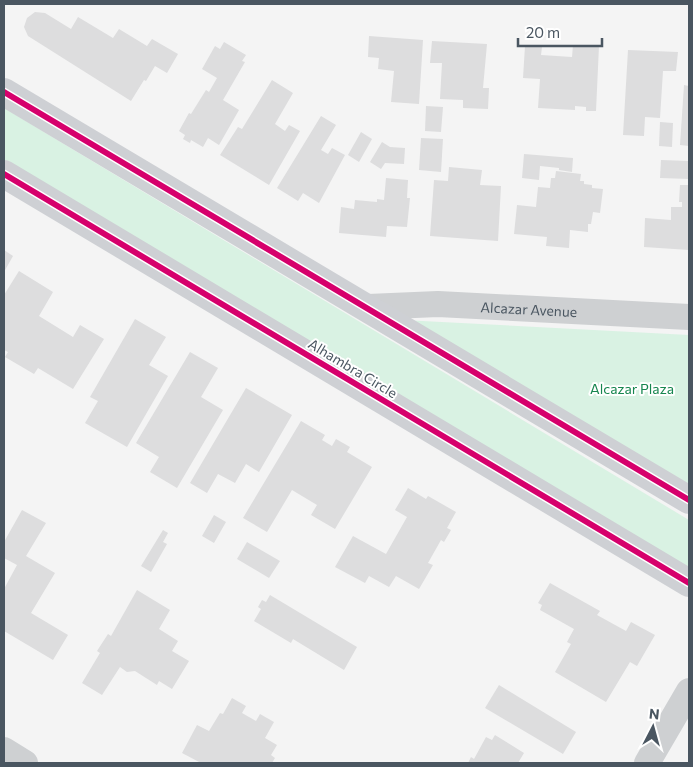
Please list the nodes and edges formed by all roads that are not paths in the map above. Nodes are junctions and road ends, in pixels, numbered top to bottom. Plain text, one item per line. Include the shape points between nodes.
1 (4, 92) edge
2 (4, 174) edge
3 (368, 307) junction
4 (689, 317) edge
5 (689, 500) edge
6 (689, 584) edge
7 (689, 691) edge
8 (4, 750) edge
9 (25, 763) edge
10 (648, 763) edge

1 - 3 street
2 - 6 street, Alhambra Circle
3 - 4 street, Alcazar Avenue via 438,304
3 - 5 street
7 - 10 street
8 - 9 street

